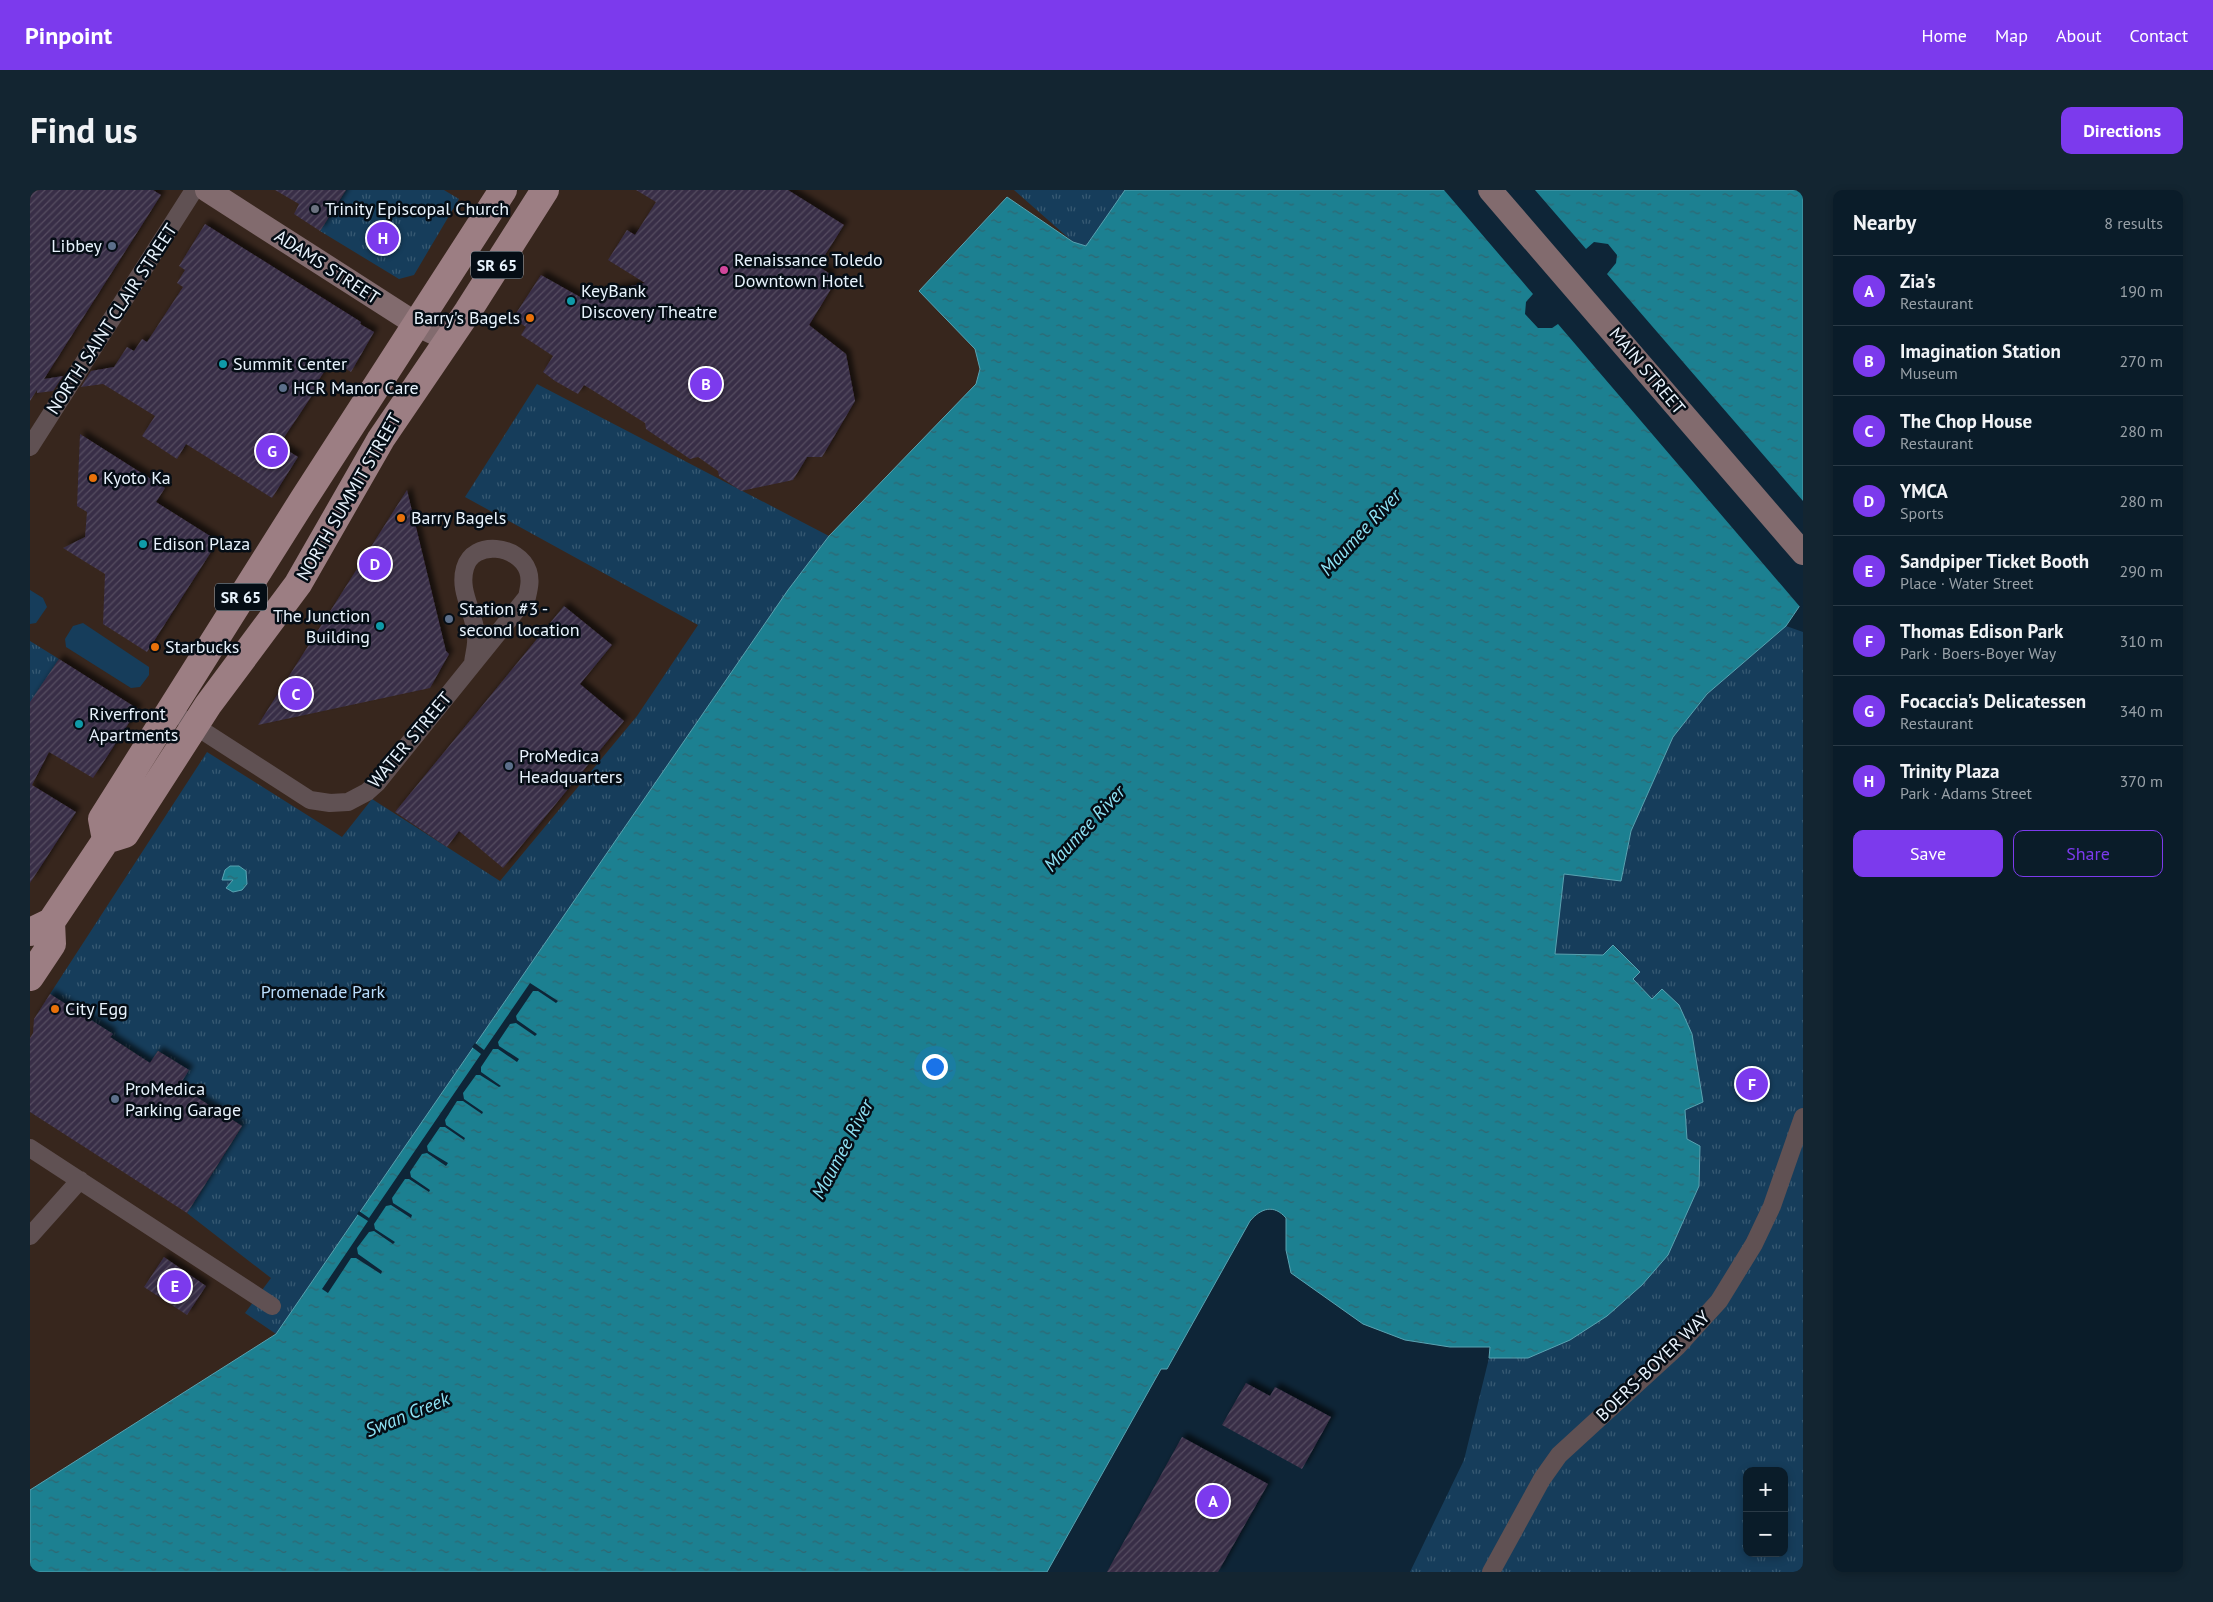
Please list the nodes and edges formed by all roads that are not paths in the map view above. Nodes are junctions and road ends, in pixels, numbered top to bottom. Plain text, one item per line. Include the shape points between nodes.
1 (194, 190) edge
2 (208, 190) edge
3 (503, 190) edge
4 (545, 190) edge
5 (1490, 190) edge
6 (416, 324) junction
7 (448, 340) junction
8 (30, 447) edge
9 (303, 500) junction
10 (338, 514) junction
11 (1803, 553) edge
12 (226, 623) junction
13 (255, 640) junction
14 (473, 663) junction
15 (172, 711) junction
16 (194, 726) junction
17 (106, 840) junction
18 (40, 927) edge
19 (30, 977) edge
20 (1803, 1117) edge
21 (30, 1148) edge
22 (80, 1180) junction
23 (30, 1236) edge
24 (272, 1306) dead end
25 (1491, 1572) edge

1 - 8 street, NORTH SAINT CLAIR STREET
2 - 6 main road, ADAMS STREET
3 - 6 main road, NORTH SUMMIT STREET / SR 65
4 - 7 main road, NORTH SUMMIT STREET / SR 65
5 - 11 main road, MAIN STREET
6 - 7 main road, ADAMS STREET
6 - 9 main road, NORTH SUMMIT STREET / SR 65
7 - 10 main road, NORTH SUMMIT STREET / SR 65 via 392,420
9 - 10 main road via 317,495 326,496
9 - 12 main road, NORTH SUMMIT STREET / SR 65
10 - 13 main road, NORTH SUMMIT STREET / SR 65 via 298,584
12 - 13 main road via 234,638
12 - 15 main road, NORTH SUMMIT STREET / SR 65
13 - 16 main road, NORTH SUMMIT STREET / SR 65
14 - 14 street, WATER STREET via 526,597 530,581 528,569 507,551 491,548 478,551 470,557 465,568 464,594 476,636
14 - 16 street, WATER STREET via 377,783 357,798 338,803 310,800
15 - 16 street
15 - 17 main road, NORTH SUMMIT STREET / SR 65 via 102,819
16 - 17 main road, NORTH SUMMIT STREET / SR 65 via 125,834
17 - 18 main road
18 - 19 main road via 52,944
20 - 25 street, BOERS-BOYER WAY via 1772,1206 1754,1244 1719,1301 1678,1346 1559,1456 1542,1479
21 - 22 street
22 - 23 street
22 - 24 street

